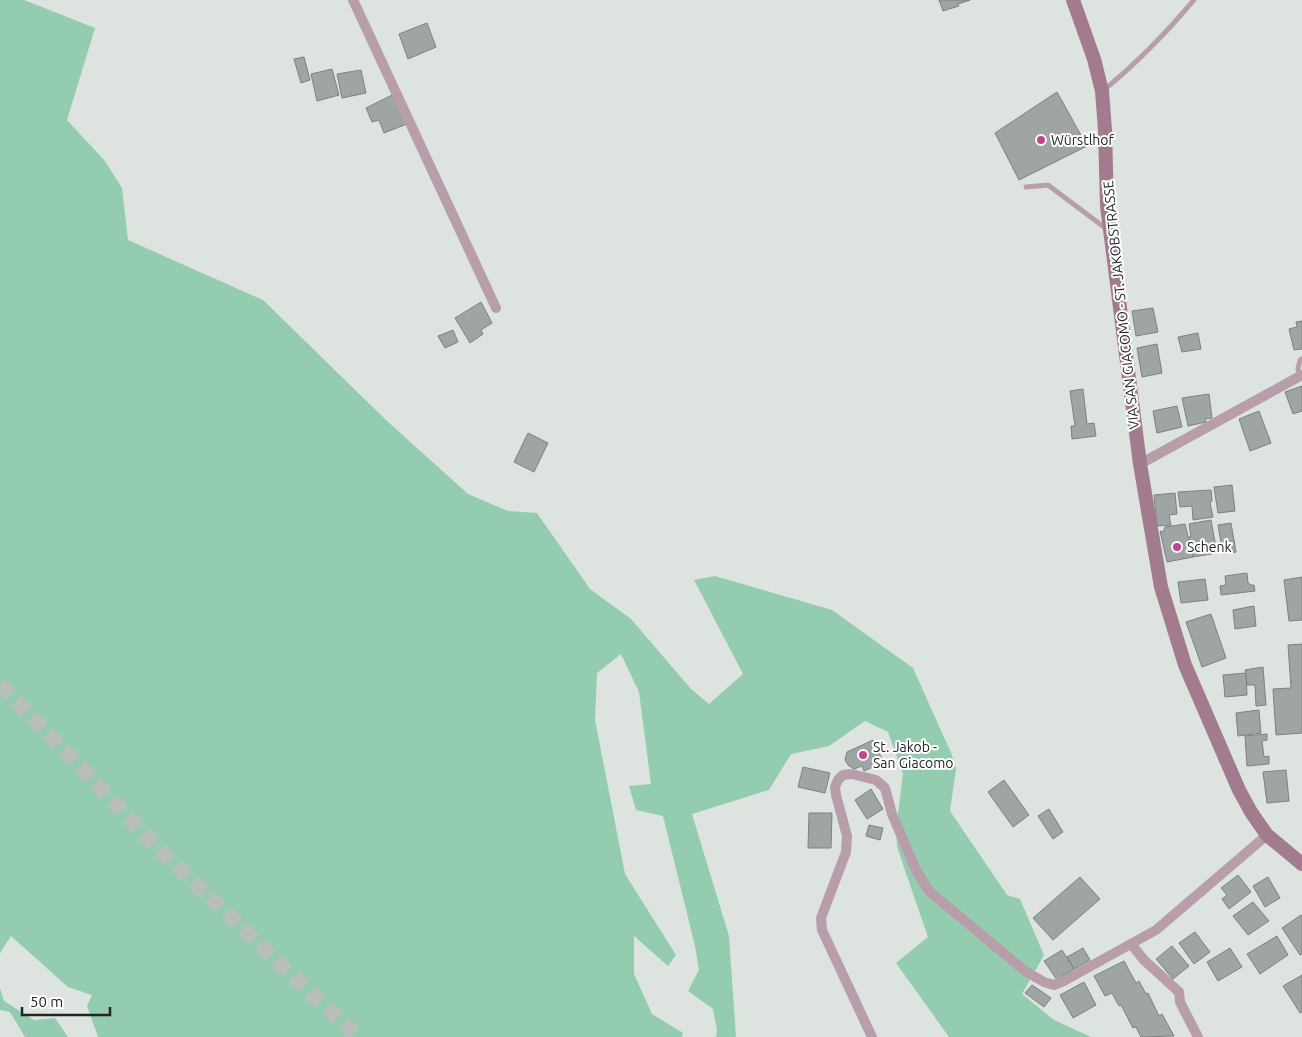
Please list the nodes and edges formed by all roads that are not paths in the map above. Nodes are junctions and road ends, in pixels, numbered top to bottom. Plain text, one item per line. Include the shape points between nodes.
1 (353, 0) edge
2 (1073, 0) edge
3 (1194, 0) edge
4 (1102, 91) junction
5 (1026, 186) dead end
6 (1110, 232) junction
7 (496, 308) dead end
8 (1302, 359) edge
9 (1301, 376) edge
10 (1140, 464) junction
11 (1268, 835) junction
12 (1302, 864) edge
13 (1131, 944) junction
14 (872, 1037) edge
15 (1198, 1037) edge

1 - 7 street
2 - 4 street, VIA SAN GIACOMO - ST. JAKOBSTRASSE
3 - 4 lane
4 - 6 street, VIA SAN GIACOMO - ST. JAKOBSTRASSE
5 - 6 lane via 1048,185
6 - 10 street, VIA SAN GIACOMO - ST. JAKOBSTRASSE
8 - 9 lane via 1298,369
9 - 10 street
10 - 11 street, VIA SAN GIACOMO - ST. JAKOBSTRASSE via 1161,587 1185,665 1239,790
11 - 12 street, VIA SAN GIACOMO - ST. JAKOBSTRASSE
11 - 13 street via 1156,930
13 - 14 street via 1054,985 1025,971 929,891 916,870 892,814 885,788 876,780 843,775 835,787 847,836 846,852 821,924
13 - 15 street via 1179,992 1180,1002

